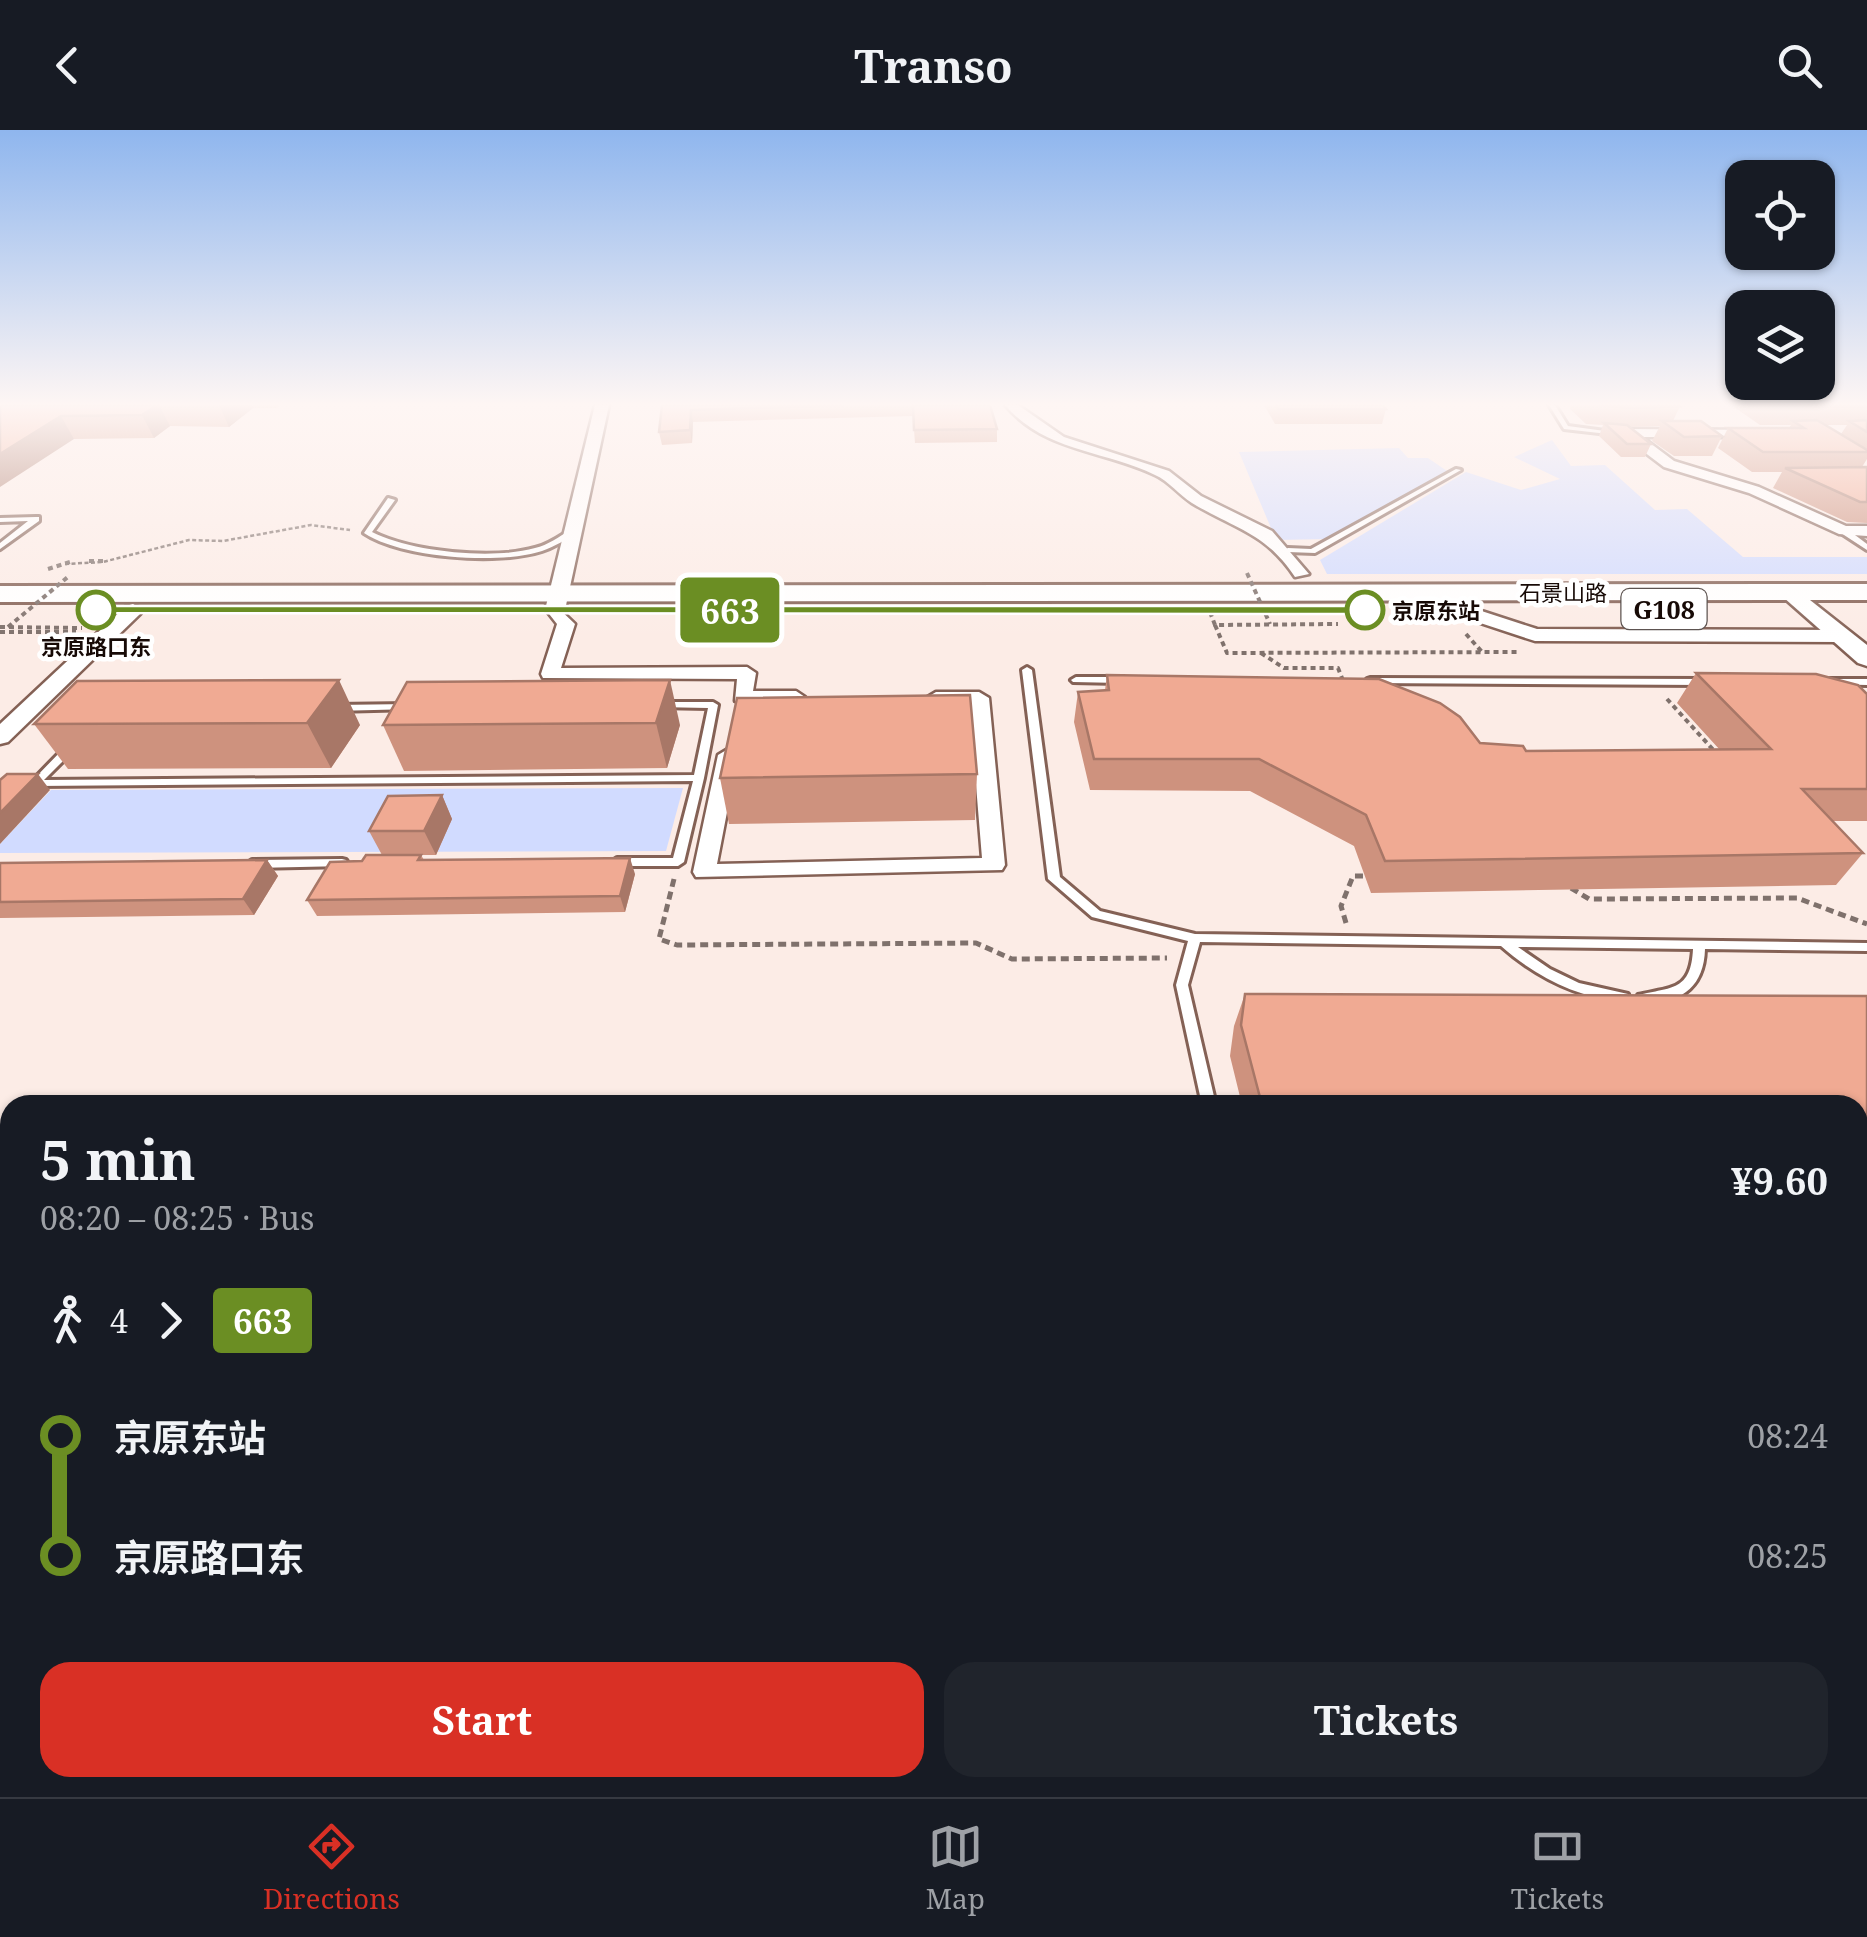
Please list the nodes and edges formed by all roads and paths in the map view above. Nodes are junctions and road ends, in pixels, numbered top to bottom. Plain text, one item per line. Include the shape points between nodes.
1 (584, 483) edge
2 (1177, 483) edge
3 (1435, 483) edge
4 (1730, 483) edge
5 (391, 500) dead end
6 (0, 520) edge
7 (1844, 531) junction
8 (1867, 531) edge
9 (573, 532) junction
10 (368, 533) junction
11 (0, 548) edge
12 (1867, 548) edge
13 (1288, 550) junction
14 (36, 572) dead end
15 (1247, 574) dead end
16 (1302, 574) dead end
17 (69, 576) dead end
18 (1867, 592) edge
19 (0, 594) edge
20 (559, 601) junction
21 (133, 610) junction
22 (1833, 611) edge
23 (1212, 617) junction
24 (4, 619) edge
25 (1460, 619) junction
26 (1270, 624) junction
27 (1338, 624) dead end
28 (0, 630) edge
29 (1482, 652) junction
30 (1520, 652) dead end
31 (1262, 653) junction
32 (1867, 658) edge
33 (1026, 670) dead end
34 (1076, 680) dead end
35 (1133, 680) edge
36 (1354, 681) edge
37 (1725, 682) edge
38 (1823, 682) edge
39 (1867, 682) edge
40 (1679, 690) dead end
41 (1348, 692) edge
42 (821, 698) edge
43 (920, 698) edge
44 (655, 705) edge
45 (421, 707) edge
46 (324, 708) edge
47 (924, 730) edge
48 (982, 730) junction
49 (733, 731) edge
50 (84, 734) edge
51 (0, 737) edge
52 (1726, 764) edge
53 (700, 778) junction
54 (598, 862) edge
55 (678, 862) junction
56 (359, 863) edge
57 (239, 864) edge
58 (1372, 876) dead end
59 (1564, 884) edge
60 (1867, 924) edge
61 (1328, 926) dead end
62 (1191, 937) junction
63 (1506, 944) junction
64 (1699, 945) junction
65 (1867, 947) edge
66 (1163, 958) junction
67 (1190, 958) junction
68 (1166, 976) dead end
69 (1206, 1095) edge

1 - 9 street
2 - 13 street
3 - 13 lane via 1312,551
4 - 7 street
5 - 10 lane
6 - 11 lane via 36,520
7 - 8 street
7 - 12 lane
9 - 10 lane via 537,551 492,554 383,544
9 - 20 street
10 - 14 path via 311,525 223,542 189,540
13 - 16 street
15 - 26 path, bridge
17 - 24 path, bridge
18 - 22 highway, 石景山路 / G108
19 - 20 highway, 石景山路 / G108
20 - 21 highway, 石景山路 / G108
20 - 22 highway, 石景山路 / G108
20 - 23 highway, 石景山路 / G108
20 - 42 street via 566,624 550,674 748,673 742,697
21 - 24 highway, 石景山路 / G108
21 - 51 street via 36,710
22 - 25 highway, 石景山路 / G108
22 - 25 street via 1534,634
22 - 32 main road
23 - 25 highway, 石景山路 / G108
23 - 26 path
23 - 31 path via 1227,653
24 - 28 path, bridge
24 - 28 path via 91,628
25 - 29 path
26 - 27 path
29 - 30 path
29 - 31 path
31 - 41 path via 1284,668 1338,668
33 - 62 lane via 1054,879 1096,914
34 - 35 lane
36 - 37 lane
38 - 39 lane
40 - 52 path via 1660,690
43 - 48 street via 979,698
44 - 53 lane via 713,705
45 - 46 lane
47 - 48 street
48 - 49 street via 994,865 704,872
50 - 53 lane via 35,784
53 - 55 lane
54 - 55 lane
55 - 66 path via 659,939 677,945 976,943 1012,959
56 - 57 lane
58 - 61 path via 1352,876 1342,906 1347,926
59 - 60 path via 1590,899 1797,898
62 - 63 lane
62 - 66 path
62 - 67 lane
63 - 64 lane
63 - 64 lane via 1550,976 1586,991 1646,998 1695,981
64 - 65 lane
66 - 67 path
66 - 68 path
67 - 69 lane via 1182,984

